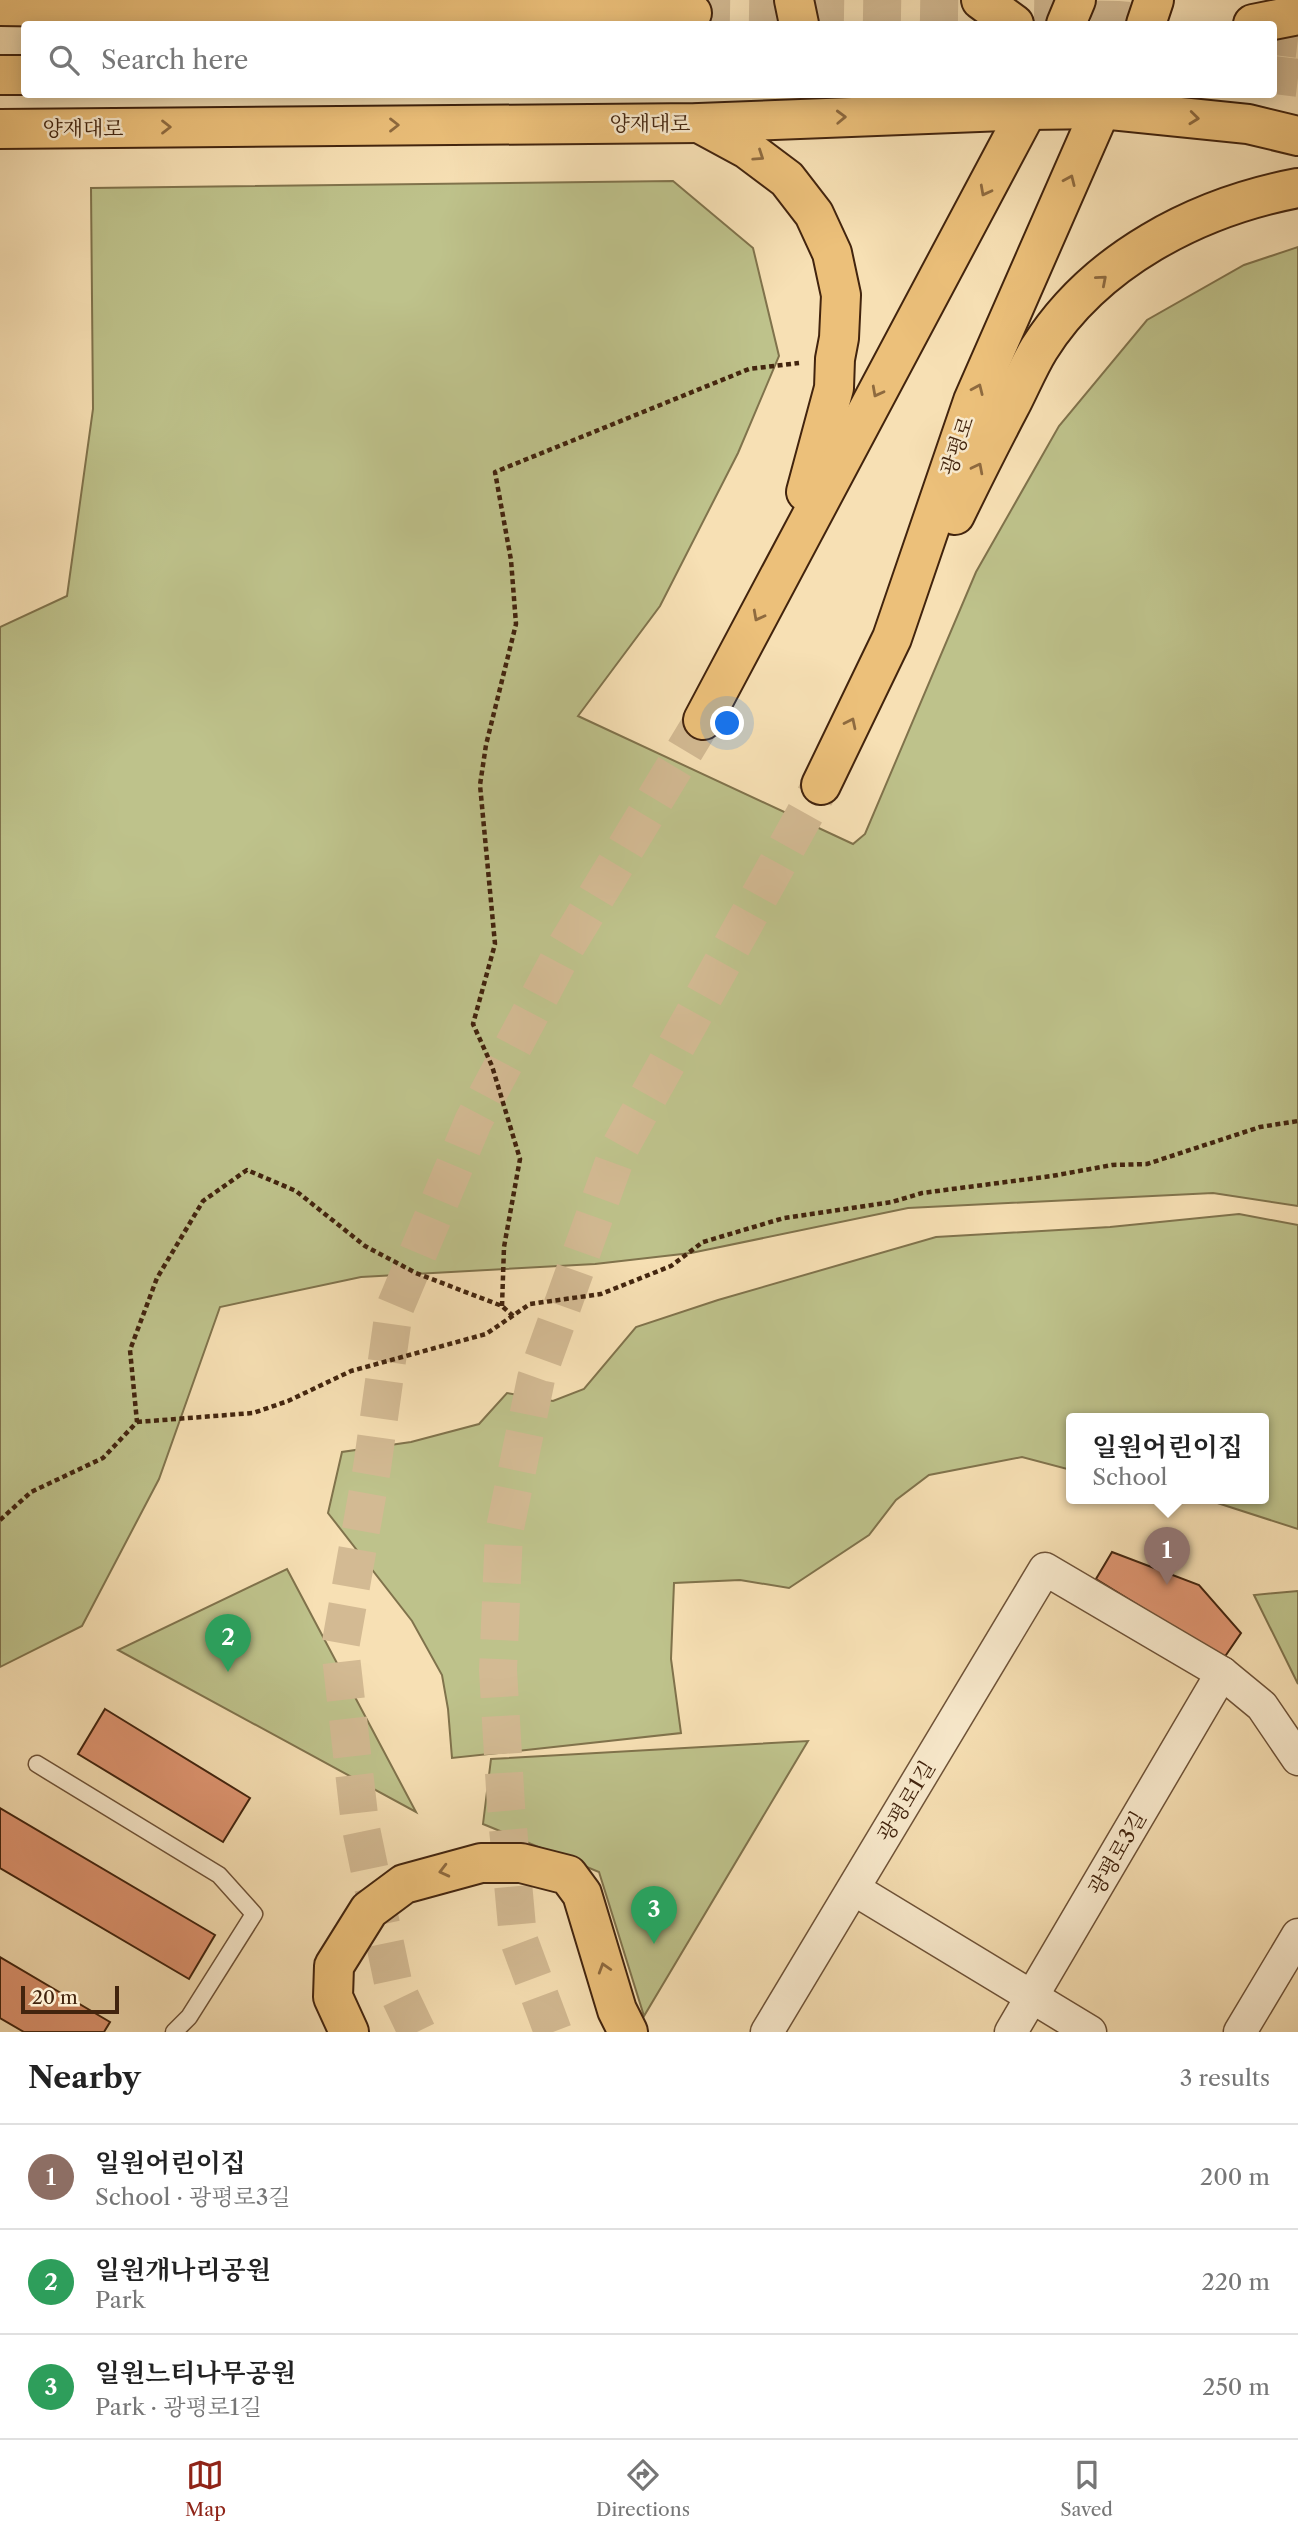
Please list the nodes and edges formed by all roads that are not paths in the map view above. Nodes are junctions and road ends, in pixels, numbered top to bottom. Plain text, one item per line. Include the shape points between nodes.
1 (794, 0) edge
2 (981, 0) edge
3 (1076, 0) edge
4 (1154, 0) edge
5 (0, 6) edge
6 (692, 13) tunnel mouth
7 (1298, 15) edge
8 (798, 21) edge
9 (1010, 21) edge
10 (1067, 21) edge
11 (1147, 21) edge
12 (1268, 21) edge
13 (0, 75) edge
14 (21, 75) edge
15 (1032, 102) edge
16 (1106, 102) edge
17 (770, 107) edge
18 (699, 123) junction
19 (0, 128) edge
20 (1298, 136) edge
21 (1298, 188) edge
22 (790, 555) junction
23 (892, 638) junction
24 (703, 720) tunnel mouth
25 (821, 785) tunnel mouth
26 (1222, 1673) junction
27 (1298, 1759) edge
28 (37, 1764) dead end
29 (854, 1889) junction
30 (1298, 1935) edge
31 (1032, 1997) junction
32 (174, 2032) edge
33 (349, 2032) edge
34 (628, 2032) edge
35 (767, 2032) edge
36 (1012, 2032) edge
37 (1090, 2032) edge
38 (1240, 2032) edge

1 - 8 main road
2 - 9 main road
3 - 10 main road
4 - 11 main road
5 - 6 main road
7 - 12 main road
13 - 14 main road
15 - 16 main road, 양재대로
17 -> 15 main road, 양재대로
15 -> 22 main road
16 -> 20 main road, 양재대로
23 -> 16 main road, 광평로 via 973,401
17 - 18 main road, 양재대로
19 -> 18 main road, 양재대로
18 -> 22 main road via 787,179 814,214 838,274 841,317 834,388
23 -> 21 main road via 1038,350 1068,312 1122,263 1162,236 1228,206
22 -> 24 main road
25 -> 23 main road, 광평로
26 - 27 street via 1262,1706
26 - 29 street, 광평로1길 via 1045,1569
26 - 31 street, 광평로3길
28 - 32 lane via 219,1875 254,1914 190,2017
29 - 31 street
29 - 35 street, 광평로1길
30 - 38 street
31 - 36 street, 광평로3길
31 - 37 street
34 -> 33 main road via 582,1894 568,1875 521,1863 481,1863 439,1872 404,1884 369,1910 334,1966 333,1997

